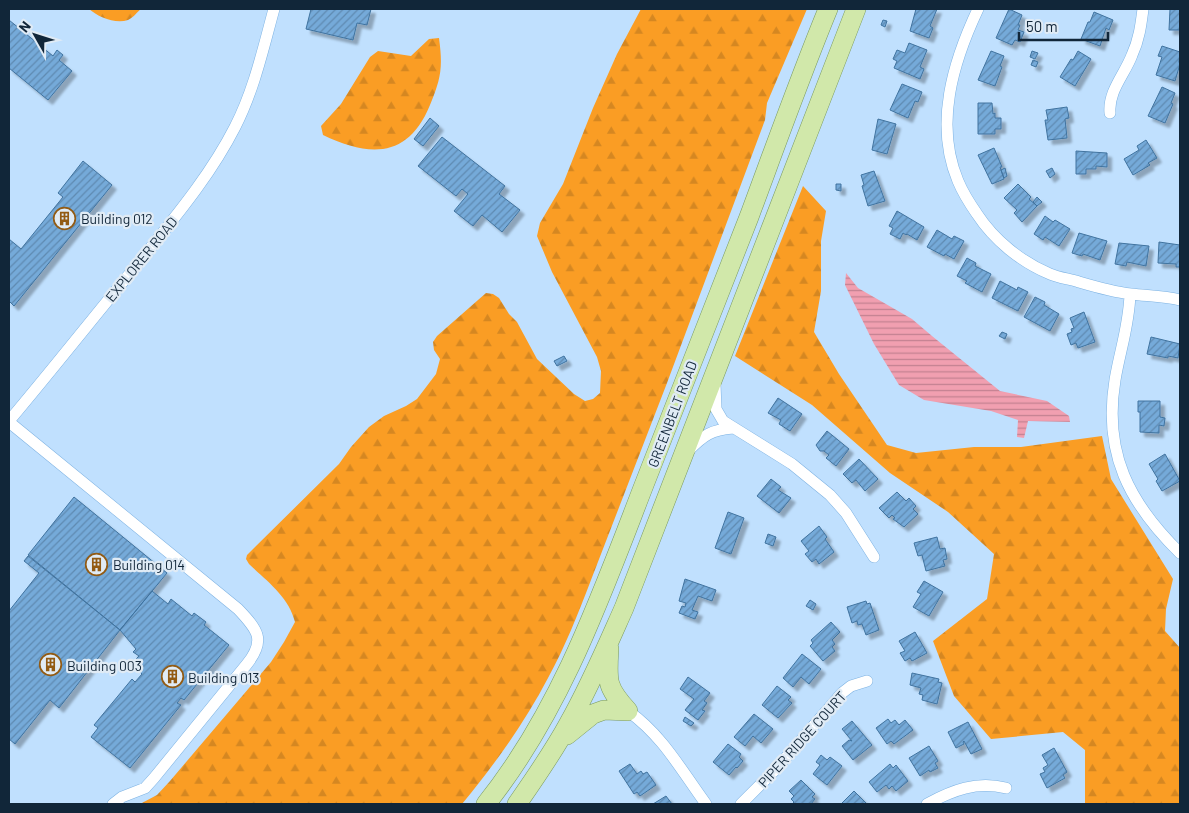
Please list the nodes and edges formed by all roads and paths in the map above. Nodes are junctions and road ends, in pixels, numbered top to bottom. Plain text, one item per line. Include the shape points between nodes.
1 (272, 9) edge
2 (828, 9) edge
3 (856, 9) edge
4 (978, 9) edge
5 (1142, 9) edge
6 (1110, 113) dead end
7 (1130, 294) junction
8 (1180, 300) edge
9 (716, 370) junction
10 (9, 422) edge
11 (733, 428) junction
12 (684, 454) junction
13 (650, 470) junction
14 (674, 479) junction
15 (1180, 554) edge
16 (874, 557) dead end
17 (609, 642) junction
18 (867, 681) dead end
19 (628, 711) junction
20 (558, 742) junction
21 (1006, 788) dead end
22 (112, 804) edge
23 (486, 804) edge
24 (517, 804) edge
25 (706, 804) edge
26 (741, 804) edge
27 (927, 804) edge

1 - 10 street, EXPLORER ROAD via 248,98 219,156 180,211
2 - 13 main road, GREENBELT ROAD
3 - 9 main road, GREENBELT ROAD
4 - 7 street via 957,62 948,107 950,156 963,192 999,240 1038,268 1050,274
5 - 6 street via 1137,43 1111,98
7 - 8 street
7 - 15 street via 1127,331 1112,400 1112,431 1125,478 1138,503
9 - 11 street via 716,409 723,421
9 - 12 main road, GREENBELT ROAD
10 - 22 street via 238,609 256,631 259,642 247,664 145,788
11 - 12 street via 704,435
11 - 16 street via 792,464 830,495 846,513
12 - 14 main road, GREENBELT ROAD
13 - 14 main road
13 - 23 main road, GREENBELT ROAD via 565,680 530,740
14 - 17 main road, GREENBELT ROAD
17 - 19 main road via 609,685
17 - 20 main road, GREENBELT ROAD
18 - 26 street, PIPER RIDGE COURT via 842,693 776,770
19 - 20 main road via 604,710 593,714
19 - 25 street via 659,738
20 - 24 main road, GREENBELT ROAD
21 - 27 street via 988,784 975,786

